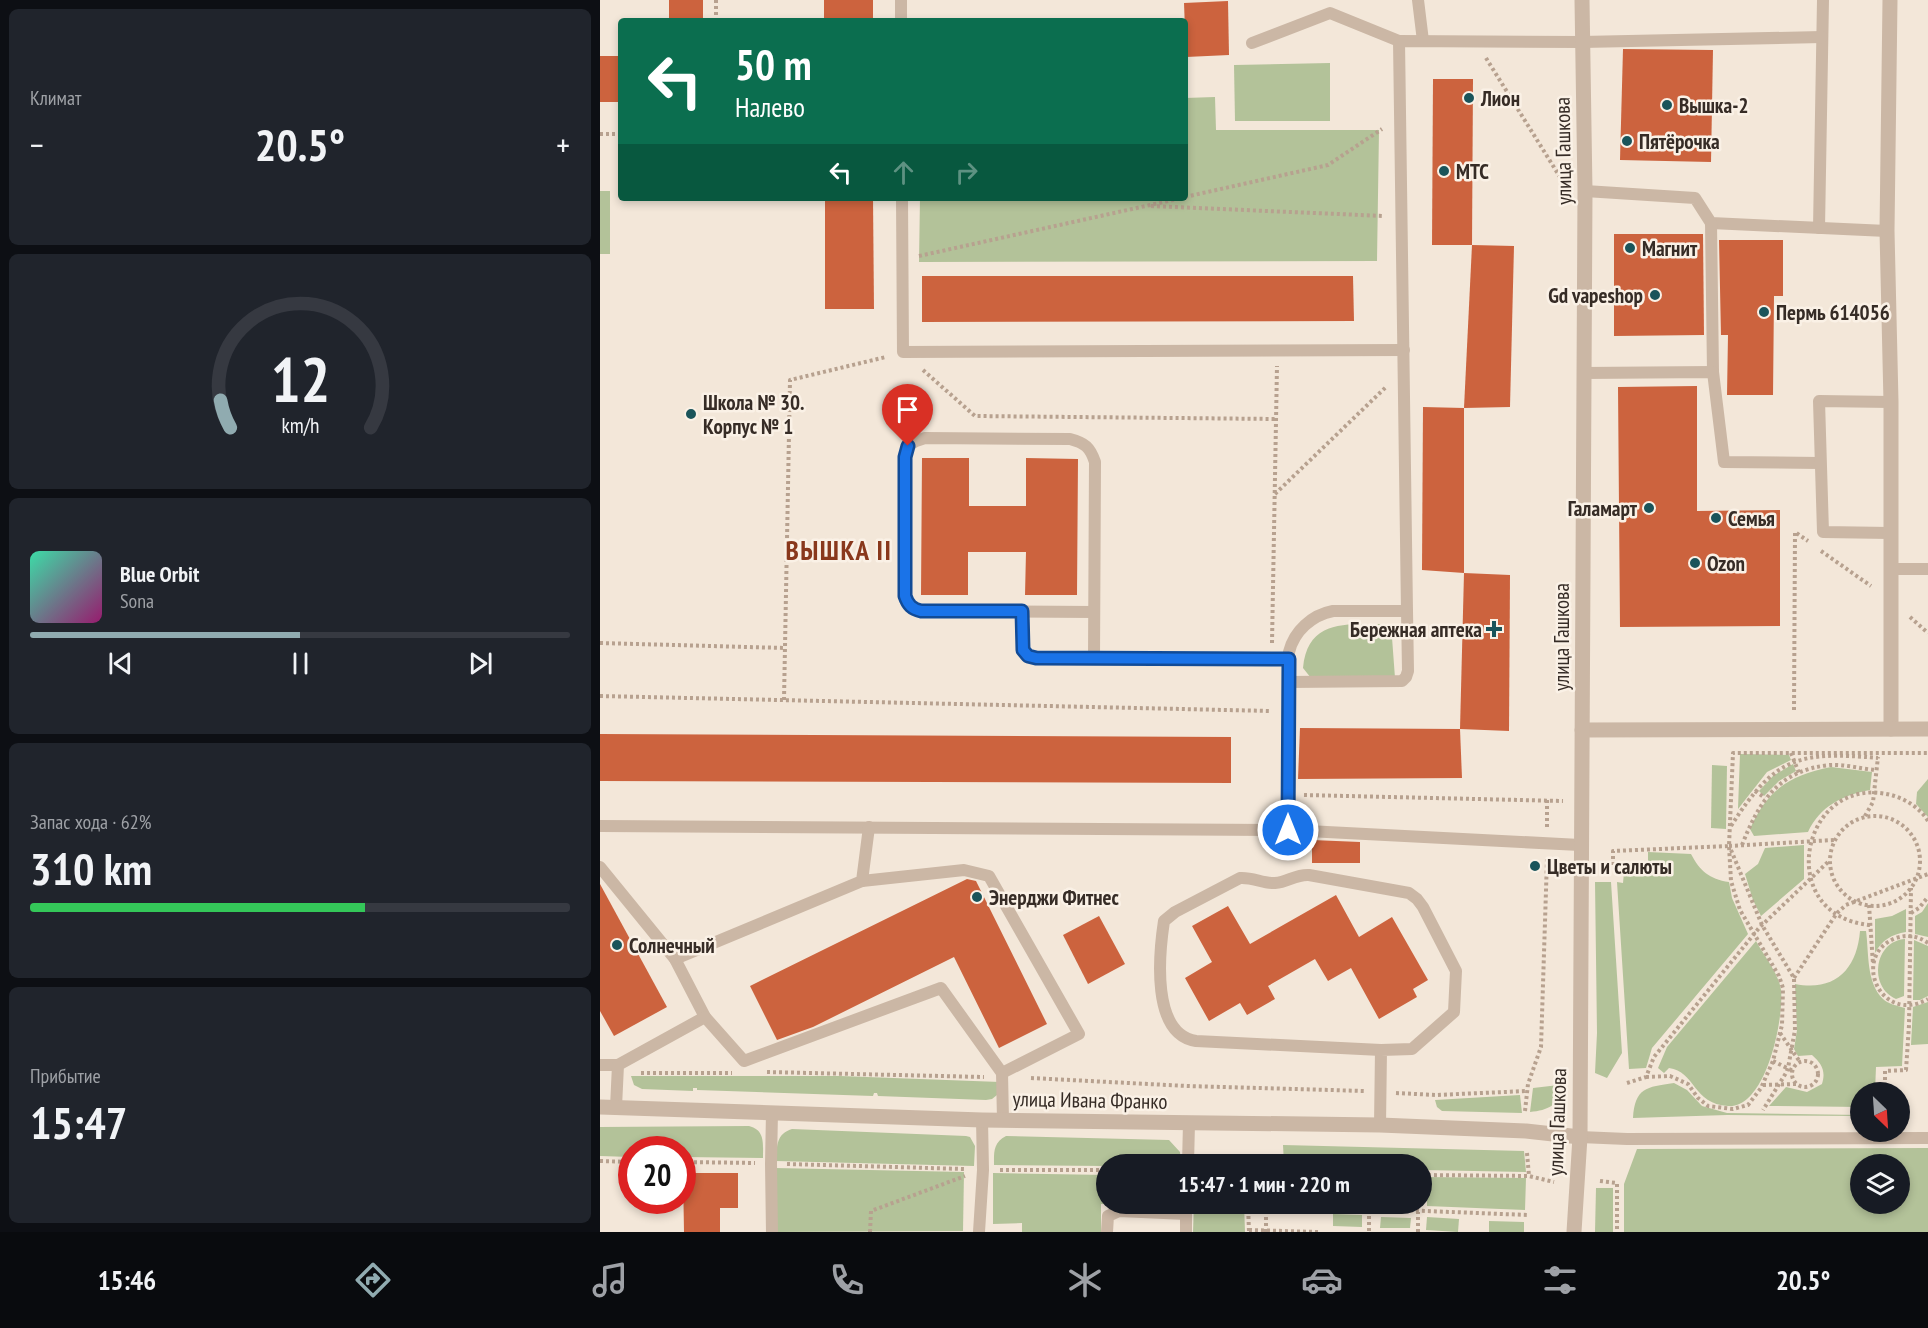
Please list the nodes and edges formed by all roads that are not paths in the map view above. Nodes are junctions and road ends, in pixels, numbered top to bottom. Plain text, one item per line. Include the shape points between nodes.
1 (901, 0) edge
2 (1418, 0) edge
3 (1582, 0) edge
4 (1823, 0) edge
5 (1890, 0) edge
6 (901, 18) edge
7 (1822, 37) junction
8 (1423, 41) junction
9 (1400, 42) junction
10 (1582, 42) junction
11 (1252, 43) dead end
12 (1585, 191) junction
13 (902, 201) edge
14 (1711, 223) junction
15 (1820, 228) junction
16 (1887, 231) junction
17 (1404, 350) junction
18 (1713, 372) junction
19 (1583, 373) junction
20 (1891, 402) junction
21 (1820, 463) junction
22 (1890, 533) junction
23 (1892, 569) junction
24 (1928, 569) edge
25 (1022, 611) junction
26 (1407, 611) junction
27 (1094, 612) junction
28 (1094, 658) junction
29 (1289, 659) junction
30 (1289, 682) junction
31 (1891, 729) junction
32 (1928, 729) edge
33 (1582, 730) junction
34 (600, 826) edge
35 (869, 828) junction
36 (1288, 830) junction
37 (1580, 845) junction
38 (600, 867) edge
39 (862, 881) junction
40 (675, 959) junction
41 (705, 1017) junction
42 (1381, 1050) junction
43 (600, 1065) edge
44 (617, 1069) junction
45 (1002, 1076) junction
46 (600, 1107) edge
47 (616, 1107) junction
48 (772, 1112) junction
49 (982, 1120) junction
50 (1003, 1120) junction
51 (1189, 1123) junction
52 (1380, 1125) junction
53 (1580, 1137) junction
54 (1928, 1138) edge
55 (1188, 1154) edge
56 (1112, 1214) edge
57 (1187, 1214) edge
58 (772, 1232) edge
59 (979, 1232) edge
60 (1107, 1232) edge
61 (1186, 1232) edge
62 (1574, 1232) edge

1 - 6 lane
2 - 8 lane
3 - 10 street, улица Гашкова
4 - 7 lane
5 - 16 street
7 - 10 lane
7 - 15 lane
8 - 9 lane
8 - 10 lane
9 - 11 lane via 1330,13
9 - 17 lane
10 - 12 street, улица Гашкова
12 - 14 lane via 1695,198
12 - 19 street, улица Гашкова
13 - 17 lane via 903,352
14 - 15 lane
14 - 18 lane
15 - 16 lane
16 - 20 street
17 - 26 lane
18 - 19 lane
18 - 21 lane via 1724,462
19 - 33 street, улица Гашкова
20 - 21 lane via 1819,401
20 - 22 street
21 - 22 lane via 1823,532
22 - 23 street
23 - 24 lane
23 - 31 street
25 - 27 lane
25 - 27 lane via 921,611 907,603 908,446 925,438 1070,439 1084,443 1095,462
25 - 28 lane via 1022,644 1028,656
26 - 29 lane via 1324,613 1310,621 1291,642
26 - 30 lane via 1408,670 1402,681
27 - 28 lane
28 - 29 lane
29 - 30 lane
30 - 36 lane
31 - 32 street
31 - 33 street
33 - 37 street, улица Гашкова
34 - 35 lane
35 - 36 lane
35 - 39 lane
36 - 37 lane
37 - 53 street, улица Гашкова
38 - 40 lane
39 - 40 lane
39 - 45 lane via 964,870 989,876 1079,1034
40 - 41 lane
41 - 44 lane
41 - 45 lane via 744,1061 940,988
42 - 42 lane via 1187,1040 1175,1028 1161,998 1164,921 1240,878 1277,883 1309,875 1409,893 1423,908 1456,971 1454,1012 1412,1049
42 - 52 lane
43 - 44 lane
44 - 47 lane
45 - 50 lane
46 - 47 street, улица Ивана Франко
47 - 48 street, улица Ивана Франко
48 - 49 street, улица Ивана Франко
48 - 58 lane
49 - 50 street, улица Ивана Франко
49 - 59 lane
50 - 51 street, улица Ивана Франко
51 - 52 street, улица Ивана Франко
51 - 55 lane
52 - 53 street, улица Ивана Франко
53 - 54 lane
53 - 62 street, улица Гашкова
56 - 60 lane via 1108,1216
57 - 61 lane

